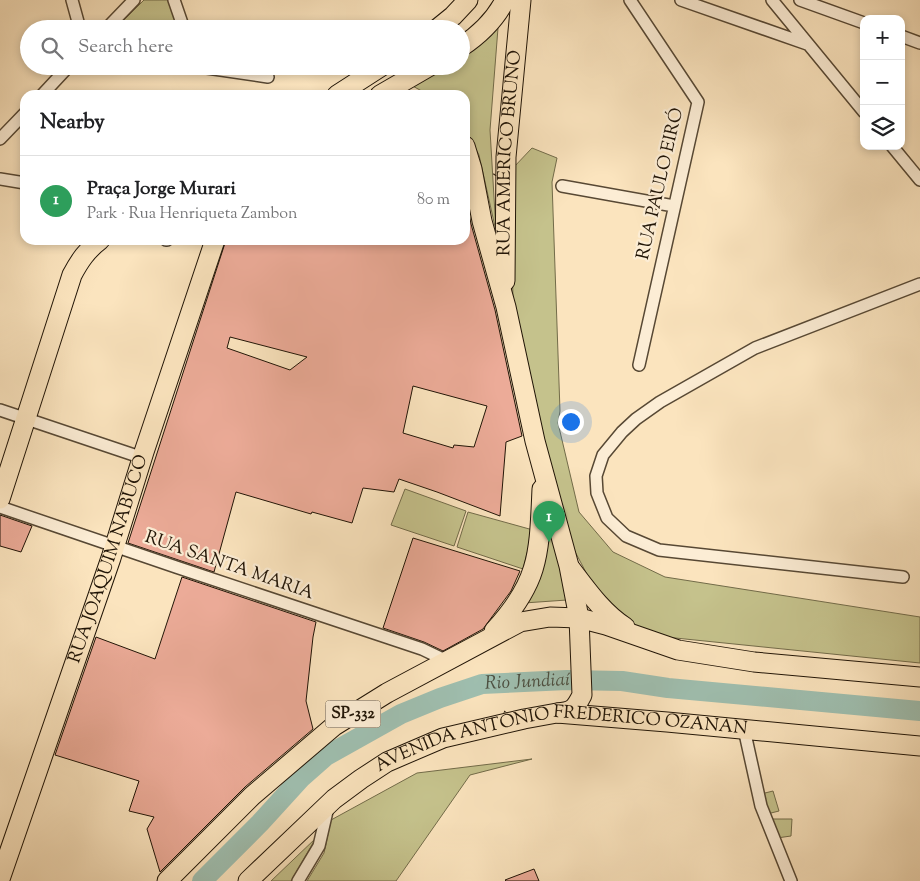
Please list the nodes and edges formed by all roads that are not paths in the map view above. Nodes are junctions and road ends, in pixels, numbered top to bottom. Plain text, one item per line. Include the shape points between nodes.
1 (72, 0) edge
2 (134, 0) edge
3 (174, 0) edge
4 (468, 0) edge
5 (505, 0) edge
6 (521, 0) edge
7 (630, 0) edge
8 (681, 0) edge
9 (772, 0) edge
10 (800, 0) edge
11 (78, 20) edge
12 (115, 20) edge
13 (181, 20) edge
14 (448, 20) edge
15 (860, 22) edge
16 (905, 37) edge
17 (470, 41) edge
18 (920, 43) edge
19 (808, 44) junction
20 (61, 75) edge
21 (255, 75) edge
22 (368, 75) edge
23 (414, 75) edge
24 (268, 77) dead end
25 (47, 90) edge
26 (346, 90) edge
27 (389, 90) edge
28 (860, 107) edge
29 (20, 117) edge
30 (0, 138) edge
31 (895, 150) edge
32 (470, 162) edge
33 (0, 179) edge
34 (920, 180) edge
35 (20, 182) edge
36 (562, 186) dead end
37 (674, 206) junction
38 (94, 245) edge
39 (213, 245) edge
40 (920, 284) edge
41 (506, 308) junction
42 (639, 365) dead end
43 (0, 410) edge
44 (27, 419) junction
45 (143, 458) junction
46 (542, 471) junction
47 (0, 499) edge
48 (0, 507) edge
49 (115, 546) junction
50 (569, 566) junction
51 (902, 577) dead end
52 (578, 626) junction
53 (643, 639) junction
54 (484, 641) junction
55 (447, 661) junction
56 (920, 677) edge
57 (557, 714) junction
58 (744, 729) junction
59 (920, 746) edge
60 (328, 806) junction
61 (0, 879) edge
62 (167, 881) edge
63 (248, 881) edge
64 (298, 881) edge
65 (791, 881) edge

1 - 11 street
2 - 12 street
3 - 13 street
4 - 14 main road
5 - 17 main road via 490,22
6 - 41 main road, RUA AMÉRICO BRUNO via 506,157
7 - 37 street, RUA PAULO EIRÓ via 698,102
8 - 19 street
9 - 19 street
10 - 15 street
16 - 18 street
19 - 28 street
20 - 25 street
21 - 24 street
22 - 26 main road
23 - 27 main road
29 - 30 street
31 - 34 street
32 - 41 main road
33 - 35 street
36 - 37 street
37 - 42 street, RUA PAULO EIRÓ
38 - 44 main road via 72,275
39 - 45 main road, RUA JOAQUIM NABUCO
40 - 51 street via 755,348 660,402 622,432 603,454 596,476 597,493 607,518 626,536 659,550
41 - 46 main road
43 - 44 street
44 - 45 street
44 - 47 main road
45 - 49 main road, RUA JOAQUIM NABUCO
46 - 50 main road
46 - 54 main road via 540,541 530,583 511,613
48 - 49 street, RUA SANTA MARIA
49 - 55 street, RUA SANTA MARIA via 422,649
49 - 61 main road, RUA JOAQUIM NABUCO
50 - 52 main road
50 - 53 main road via 594,599 618,623
52 - 53 main road via 606,625
52 - 54 main road, SP-332 via 550,617 520,622
52 - 57 main road via 582,695 571,711
53 - 56 main road via 678,650 754,662
54 - 55 main road, SP-332
55 - 62 main road, SP-332 via 334,726 252,796
57 - 58 main road, AVENIDA ANTÔNIO FREDERICO OZANAN
57 - 60 main road, AVENIDA ANTÔNIO FREDERICO OZANAN via 472,730 409,751 361,779
58 - 59 main road, AVENIDA ANTÔNIO FREDERICO OZANAN
58 - 65 street via 761,806
60 - 63 main road, AVENIDA ANTÔNIO FREDERICO OZANAN
60 - 64 street via 319,846

